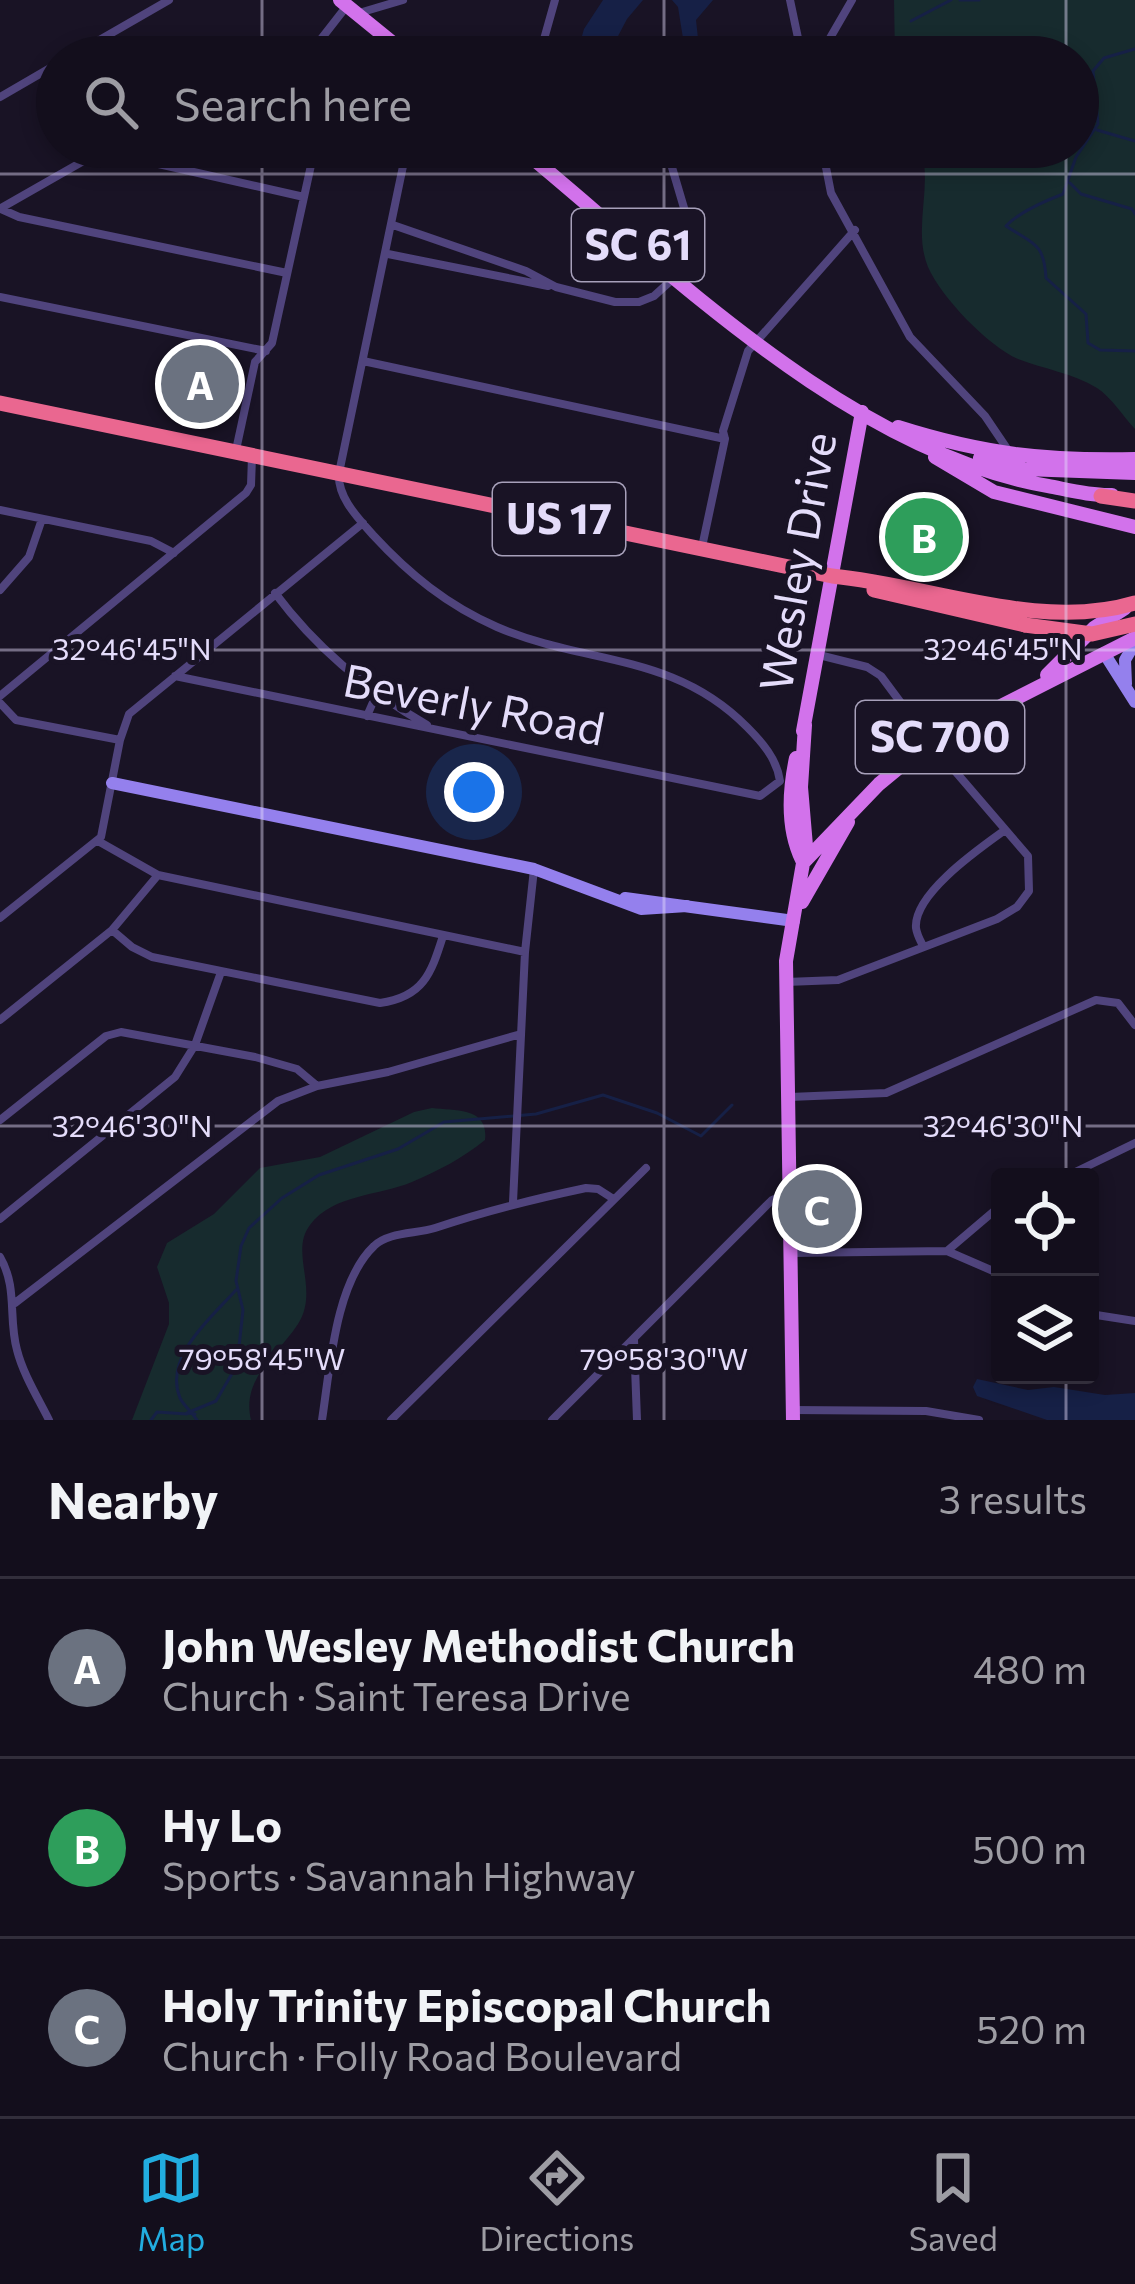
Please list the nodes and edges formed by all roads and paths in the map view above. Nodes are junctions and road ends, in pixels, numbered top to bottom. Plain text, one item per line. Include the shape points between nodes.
1 (169, 0) edge
2 (403, 0) edge
3 (555, 0) edge
4 (790, 0) edge
5 (851, 0) edge
6 (348, 7) edge
7 (106, 36) edge
8 (324, 36) edge
9 (384, 36) edge
10 (544, 36) edge
11 (798, 36) edge
12 (831, 36) edge
13 (36, 76) edge
14 (0, 97) edge
15 (72, 168) edge
16 (176, 168) edge
17 (310, 168) edge
18 (403, 168) edge
19 (545, 168) edge
20 (672, 168) edge
21 (826, 168) edge
22 (304, 197) junction
23 (0, 209) edge
24 (393, 225) junction
25 (855, 230) junction
26 (388, 254) junction
27 (287, 273) junction
28 (676, 276) junction
29 (556, 287) junction
30 (0, 297) edge
31 (755, 343) junction
32 (266, 351) junction
33 (363, 361) junction
34 (0, 403) edge
35 (862, 412) junction
36 (725, 439) junction
37 (923, 440) junction
38 (1004, 450) junction
39 (244, 453) junction
40 (1135, 459) edge
41 (339, 473) junction
42 (1135, 473) edge
43 (1101, 496) joint
44 (1135, 498) edge
45 (0, 510) edge
46 (42, 519) junction
47 (363, 524) junction
48 (1135, 527) edge
49 (702, 549) junction
50 (174, 553) junction
51 (832, 576) junction
52 (0, 590) edge
53 (275, 593) junction
54 (1132, 604) edge
55 (1101, 622) junction
56 (1135, 624) edge
57 (1135, 640) edge
58 (1104, 653) junction
59 (818, 655) junction
60 (175, 676) junction
61 (1035, 687) junction
62 (376, 693) junction
63 (1131, 697) edge
64 (0, 699) edge
65 (367, 716) junction
66 (805, 725) junction
67 (434, 728) junction
68 (120, 740) junction
69 (930, 742) junction
70 (765, 747) junction
71 (796, 758) junction
72 (112, 783) junction
73 (801, 806) junction
74 (858, 806) junction
75 (1005, 830) junction
76 (830, 833) junction
77 (98, 842) junction
78 (804, 862) junction
79 (534, 869) junction
80 (158, 874) junction
81 (795, 916) junction
82 (0, 918) edge
83 (112, 930) junction
84 (443, 936) junction
85 (922, 946) junction
86 (525, 952) junction
87 (221, 971) junction
88 (786, 982) junction
89 (0, 1020) edge
90 (1132, 1020) edge
91 (521, 1034) junction
92 (195, 1045) junction
93 (317, 1086) junction
94 (788, 1097) junction
95 (0, 1120) edge
96 (1135, 1143) edge
97 (646, 1168) dead end
98 (1084, 1168) edge
99 (790, 1191) junction
100 (612, 1198) junction
101 (513, 1202) junction
102 (991, 1213) edge
103 (0, 1220) edge
104 (970, 1230) junction
105 (947, 1251) junction
106 (790, 1253) junction
107 (0, 1257) edge
108 (974, 1260) junction
109 (991, 1269) edge
110 (15, 1304) junction
111 (1099, 1315) edge
112 (1135, 1321) edge
113 (634, 1339) junction
114 (792, 1415) edge
115 (926, 1415) edge
116 (49, 1420) edge
117 (322, 1420) edge
118 (391, 1420) edge
119 (552, 1420) edge
120 (637, 1420) edge
121 (979, 1420) edge

1 - 7 street
2 - 6 street
3 - 10 street
4 - 11 street
5 - 12 street
6 - 8 street
6 - 9 main road
13 - 14 street
15 - 23 street
16 - 22 street
17 - 22 street
18 - 24 street
19 - 28 main road, SC 61
20 - 28 street via 692,236
21 - 25 street via 831,193
22 - 27 street
23 - 27 street
24 - 26 street
24 - 29 street
25 - 31 street
25 - 38 street via 910,337
26 - 29 street
26 - 33 street
27 - 32 street
28 - 29 street via 639,302
28 - 31 main road, SC 61
30 - 32 street
31 - 35 main road, SC 61
31 - 36 street via 743,359
32 - 39 street via 255,362
33 - 36 street
33 - 41 street
34 - 39 highway, US 17
35 - 37 main road, SC 61
35 - 51 main road, Wesley Drive
36 - 49 street
37 - 38 main road
37 - 42 main road, SC 61 via 993,463
37 - 43 main road via 1013,480
37 - 48 main road, SC 61 via 994,492
38 - 40 main road via 1057,461
39 - 41 highway, US 17
39 - 50 street via 246,494
41 - 47 street via 339,490
41 - 49 highway, US 17
43 - 44 highway
45 - 46 street
46 - 50 street
46 - 52 street via 28,557
47 - 53 street
47 - 70 street via 409,574 462,609 531,638 673,676 715,698
49 - 51 highway, US 17
50 - 64 street
51 - 54 highway, US 17 via 1045,612
51 - 56 highway, US 17, bridge via 1025,626 1079,634
51 - 59 main road, Wesley Drive
53 - 60 street
53 - 62 street via 320,646
54 - 55 main road
55 - 58 main road
55 - 61 main road, SC 700
57 - 58 main road, SC 700
57 - 63 street via 1124,670
58 - 61 main road, SC 700
58 - 63 street
59 - 66 main road, Wesley Drive
59 - 69 street via 880,676
60 - 65 street, Beverly Road
60 - 68 street via 129,714
61 - 69 main road, SC 700
62 - 65 street
62 - 67 street
64 - 68 street via 16,720
65 - 67 street, Beverly Road
66 - 71 main road, Wesley Drive
66 - 73 main road, Wesley Drive
67 - 70 street, Beverly Road via 760,796 780,781
68 - 72 street
69 - 74 main road, SC 700
69 - 75 street
70 - 71 street
71 - 78 main road, Wesley Drive via 790,806
72 - 77 street
72 - 79 street
73 - 76 main road via 817,831
73 - 78 main road, Wesley Drive
74 - 76 main road, SC 700
74 - 81 main road, SC 700
75 - 85 street via 955,867 922,907 915,926
75 - 85 street via 1028,856 1029,891 997,919
76 - 78 main road, SC 700
77 - 80 street
77 - 82 street
78 - 81 main road
79 - 81 street via 652,910
79 - 86 street
80 - 83 street
80 - 84 street
81 - 88 main road
83 - 87 street via 152,957
83 - 89 street
84 - 86 street
84 - 87 street via 427,982 394,1001
85 - 88 street via 838,980
86 - 91 street
87 - 92 street
88 - 94 main road
90 - 94 street via 1118,1003 1096,1000 886,1093
91 - 93 street
91 - 101 street
92 - 93 street via 297,1070
92 - 95 street via 134,1032 106,1036
92 - 103 street via 175,1078
93 - 110 street via 261,1113
94 - 99 main road
96 - 98 street
97 - 100 street
99 - 106 main road
99 - 113 street
100 - 101 street via 586,1188
100 - 118 street
101 - 117 street via 371,1247 337,1326
102 - 104 street
104 - 105 street
104 - 108 street
105 - 106 street
105 - 108 street
106 - 114 main road
107 - 110 street
108 - 109 street
110 - 116 street via 17,1353
111 - 112 street
113 - 119 street
113 - 120 street
114 - 115 street
115 - 121 street

